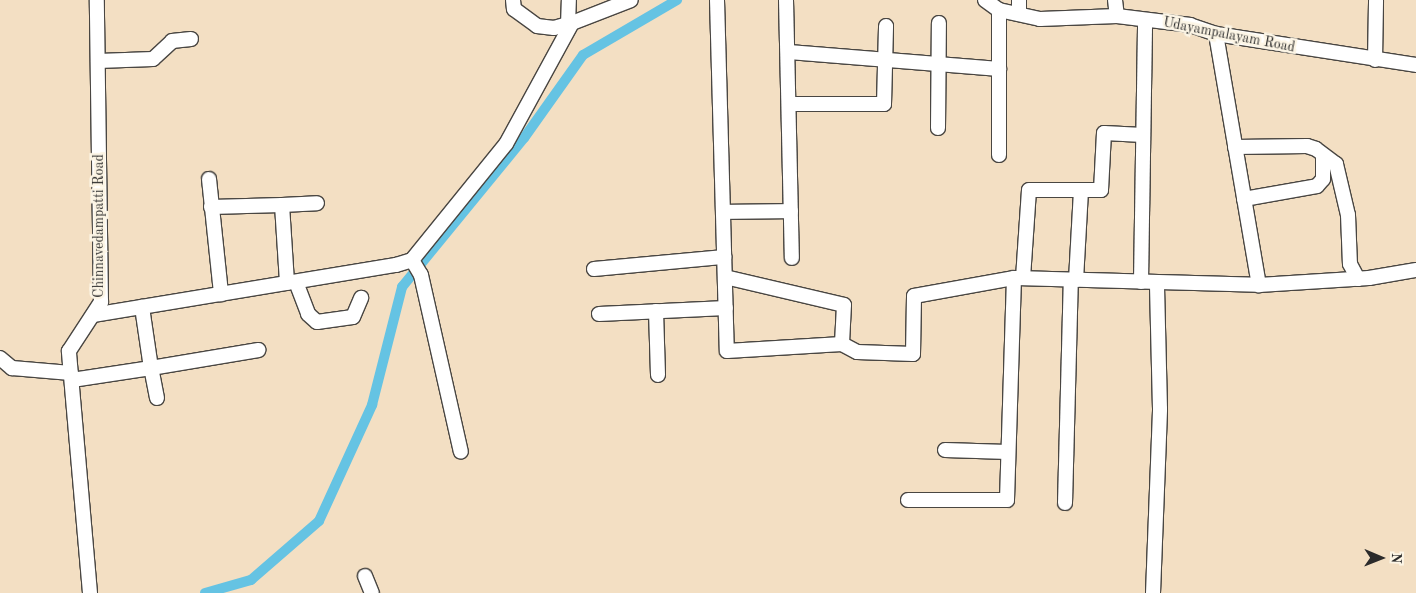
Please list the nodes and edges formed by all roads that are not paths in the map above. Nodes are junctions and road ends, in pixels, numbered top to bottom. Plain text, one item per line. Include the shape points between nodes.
1 (97, 0) edge
2 (513, 0) edge
3 (569, 0) edge
4 (631, 0) edge
5 (786, 0) edge
6 (985, 0) edge
7 (1115, 0) edge
8 (1376, 0) edge
9 (717, 6) edge
10 (1019, 7) edge
11 (999, 10) junction
12 (1117, 16) junction
13 (1145, 20) junction
14 (939, 23) dead end
15 (570, 24) junction
16 (886, 26) dead end
17 (1216, 34) junction
18 (191, 38) dead end
19 (789, 52) junction
20 (886, 60) junction
21 (1376, 60) junction
22 (98, 61) junction
23 (938, 64) junction
24 (1416, 66) edge
25 (999, 69) junction
26 (790, 104) junction
27 (938, 128) dead end
28 (1143, 135) junction
29 (1235, 146) junction
30 (999, 154) dead end
31 (1323, 157) junction
32 (209, 179) dead end
33 (1081, 190) junction
34 (1244, 199) junction
35 (317, 203) dead end
36 (282, 205) junction
37 (211, 207) junction
38 (791, 211) junction
39 (723, 212) junction
40 (724, 257) junction
41 (792, 258) dead end
42 (412, 260) junction
43 (594, 269) dead end
44 (1416, 270) edge
45 (725, 277) junction
46 (1018, 278) junction
47 (1358, 279) junction
48 (1074, 280) junction
49 (292, 282) junction
50 (1141, 282) junction
51 (1157, 283) junction
52 (1259, 284) junction
53 (221, 294) junction
54 (361, 298) dead end
55 (142, 307) junction
56 (726, 308) junction
57 (656, 311) junction
58 (599, 314) dead end
59 (93, 315) junction
60 (842, 344) junction
61 (259, 350) dead end
62 (0, 358) edge
63 (151, 368) junction
64 (658, 375) dead end
65 (72, 376) junction
66 (157, 398) dead end
67 (945, 450) dead end
68 (461, 452) dead end
69 (1008, 452) junction
70 (908, 500) dead end
71 (1065, 503) dead end
72 (365, 576) dead end
73 (90, 593) edge
74 (372, 593) edge
75 (1153, 593) edge

1 - 22 street, Chinnavedampatti Road
2 - 15 street via 514,9 537,26 554,28
3 - 15 street
4 - 15 street
5 - 19 street
6 - 11 street, Udayampalayam Road
7 - 12 street
8 - 21 street
9 - 39 street
10 - 11 street, Udayampalayam Road
10 - 12 street, Udayampalayam Road via 1040,19
11 - 25 street
12 - 13 street, Udayampalayam Road
13 - 17 street, Udayampalayam Road via 1190,25
13 - 28 street
14 - 23 street
15 - 42 street via 506,144
16 - 20 street
17 - 21 street, Udayampalayam Road
17 - 29 street
18 - 22 street via 172,41 153,59
19 - 20 street
19 - 26 street
20 - 23 street
20 - 26 street via 884,104
21 - 24 street, Udayampalayam Road
22 - 59 street, Chinnavedampatti Road via 101,302
23 - 25 street
23 - 27 street
25 - 30 street
26 - 38 street
28 - 33 street via 1104,133 1101,190
28 - 50 street
29 - 31 street via 1307,146 1316,149
29 - 34 street
31 - 34 street via 1323,179 1317,186
31 - 47 street via 1339,169 1348,215 1350,264
32 - 37 street
33 - 46 street via 1029,190
33 - 48 street
34 - 52 street
35 - 36 street
36 - 37 street
36 - 49 street
37 - 53 street
38 - 39 street
38 - 41 street
39 - 40 street
40 - 43 street
40 - 45 street
42 - 49 street
42 - 68 street via 421,275
44 - 47 street
45 - 56 street
45 - 60 street via 844,305
46 - 48 street
46 - 60 street via 914,296 913,354 857,352
46 - 69 street
47 - 52 street
48 - 50 street
48 - 71 street
49 - 53 street
49 - 54 street via 308,314 317,322 353,317
50 - 51 street
51 - 52 street
51 - 75 street via 1160,409
53 - 55 street
55 - 59 street
55 - 63 street
56 - 57 street
56 - 60 street via 727,351
57 - 58 street
57 - 64 street
59 - 65 street, Chinnavedampatti Road via 69,350
61 - 63 street
62 - 65 street via 12,368
63 - 65 street
63 - 66 street
65 - 73 street, Chinnavedampatti Road
67 - 69 street
69 - 70 street via 1007,500
72 - 74 street

